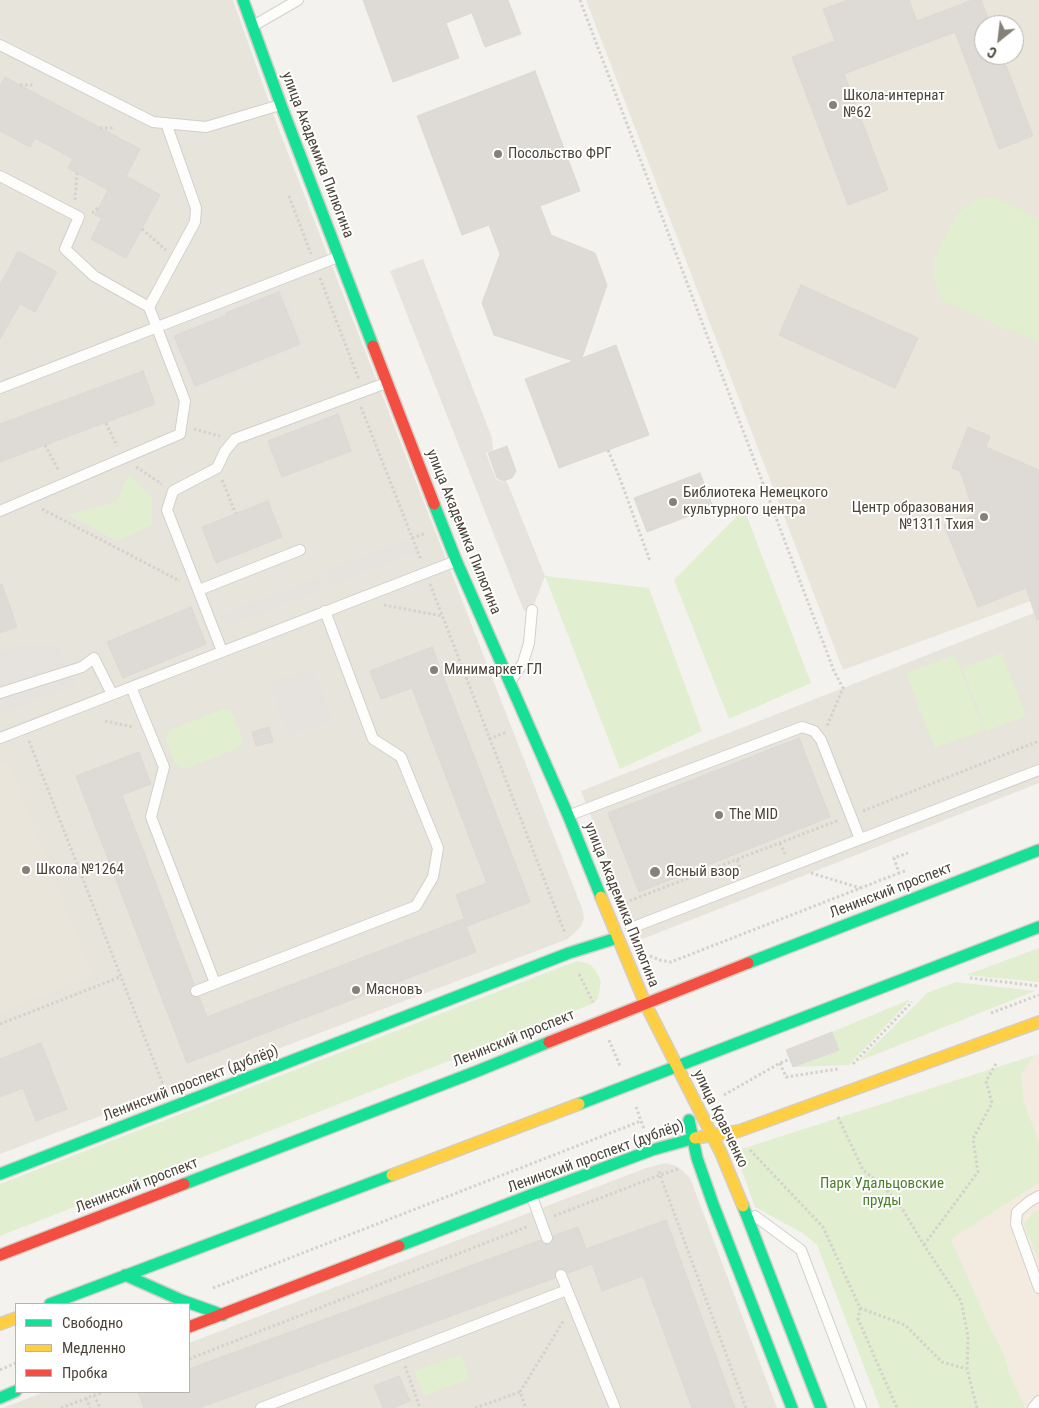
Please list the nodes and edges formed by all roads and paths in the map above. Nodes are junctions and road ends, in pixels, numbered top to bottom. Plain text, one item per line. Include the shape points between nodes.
1 (243, 0) edge
2 (298, 0) edge
3 (580, 0) edge
4 (252, 26) junction
5 (0, 45) edge
6 (20, 85) dead end
7 (34, 85) dead end
8 (281, 105) junction
9 (166, 123) junction
10 (100, 128) dead end
11 (114, 128) dead end
12 (77, 173) dead end
13 (0, 176) edge
14 (288, 193) dead end
15 (74, 205) dead end
16 (142, 230) dead end
17 (339, 257) junction
18 (175, 259) junction
19 (315, 266) junction
20 (149, 307) junction
21 (157, 327) junction
22 (387, 382) junction
23 (0, 388) edge
24 (363, 391) junction
25 (106, 422) dead end
26 (181, 426) junction
27 (235, 439) junction
28 (45, 445) dead end
29 (608, 450) dead end
30 (123, 458) junction
31 (216, 468) junction
32 (65, 483) junction
33 (173, 491) junction
34 (25, 500) junction
35 (0, 510) edge
36 (236, 514) dead end
37 (300, 550) dead end
38 (456, 560) junction
39 (650, 562) dead end
40 (425, 572) junction
41 (199, 590) junction
42 (356, 599) junction
43 (532, 610) dead end
44 (325, 611) junction
45 (442, 616) junction
46 (222, 651) junction
47 (510, 682) junction
48 (132, 687) junction
49 (0, 693) edge
50 (112, 694) junction
51 (105, 720) dead end
52 (25, 728) junction
53 (149, 730) junction
54 (0, 738) edge
55 (821, 740) junction
56 (1039, 741) edge
57 (1039, 770) edge
58 (568, 815) junction
59 (850, 816) junction
60 (860, 839) junction
61 (1039, 850) edge
62 (908, 853) dead end
63 (790, 866) junction
64 (905, 871) dead end
65 (899, 873) junction
66 (860, 888) junction
67 (622, 908) dead end
68 (1039, 927) edge
69 (631, 928) dead end
70 (565, 932) dead end
71 (617, 938) junction
72 (645, 952) dead end
73 (120, 976) junction
74 (961, 977) dead end
75 (216, 984) junction
76 (1039, 986) edge
77 (196, 990) dead end
78 (915, 998) dead end
79 (645, 1003) junction
80 (1039, 1022) edge
81 (0, 1024) edge
82 (1001, 1055) dead end
83 (790, 1059) dead end
84 (780, 1063) junction
85 (678, 1067) junction
86 (850, 1068) dead end
87 (841, 1069) dead end
88 (724, 1095) dead end
89 (171, 1108) junction
90 (837, 1113) dead end
91 (641, 1121) dead end
92 (711, 1135) junction
93 (693, 1138) junction
94 (744, 1144) dead end
95 (0, 1174) edge
96 (660, 1174) dead end
97 (531, 1195) junction
98 (1039, 1196) edge
99 (744, 1208) junction
100 (548, 1238) dead end
101 (924, 1245) junction
102 (0, 1255) edge
103 (125, 1275) junction
104 (561, 1275) dead end
105 (1039, 1288) edge
106 (209, 1289) dead end
107 (567, 1290) junction
108 (53, 1303) edge
109 (189, 1303) edge
110 (190, 1303) edge
111 (573, 1305) junction
112 (860, 1308) junction
113 (223, 1315) junction
114 (15, 1318) edge
115 (0, 1324) edge
116 (190, 1327) edge
117 (400, 1354) junction
118 (15, 1364) edge
119 (967, 1369) junction
120 (0, 1370) edge
121 (15, 1391) edge
122 (520, 1392) junction
123 (100, 1393) edge
124 (94, 1395) junction
125 (0, 1398) edge
126 (86, 1398) junction
127 (1039, 1401) edge
128 (61, 1408) edge
129 (90, 1408) edge
130 (100, 1408) edge
131 (261, 1408) edge
132 (420, 1408) edge
133 (475, 1408) edge
134 (526, 1408) edge
135 (616, 1408) edge
136 (746, 1408) edge
137 (792, 1408) edge
138 (821, 1408) edge
139 (861, 1408) edge
140 (896, 1408) edge
141 (977, 1408) edge
142 (1033, 1408) edge

1 - 4 street, улица Академика Пилюгина
2 - 4 lane
3 - 55 path via 843,688
4 - 8 street, улица Академика Пилюгина
5 - 9 lane via 153,122
6 - 7 path
8 - 9 lane via 206,127
8 - 17 street, улица Академика Пилюгина
9 - 18 lane via 196,208 195,222
10 - 11 path
12 - 15 path
13 - 20 lane via 78,217 65,249 94,276
14 - 19 path
16 - 18 path
17 - 19 lane
17 - 22 street, улица Академика Пилюгина
18 - 20 lane
19 - 21 lane
19 - 24 path
20 - 21 lane
21 - 23 lane
21 - 26 lane via 185,401
22 - 24 lane
22 - 38 street, улица Академика Пилюгина
24 - 27 lane
24 - 40 path via 359,402
25 - 30 path
26 - 27 path
26 - 30 lane via 180,434
27 - 31 lane
28 - 32 path
29 - 39 path
30 - 32 lane
30 - 33 path
31 - 33 lane
31 - 36 path
32 - 34 lane
33 - 41 lane via 167,510
34 - 35 lane
34 - 41 path
37 - 41 lane
38 - 40 lane
38 - 47 street, улица Академика Пилюгина
40 - 42 lane
40 - 45 path
41 - 46 lane
42 - 44 lane
42 - 45 path
43 - 47 lane via 529,643 523,662
44 - 46 lane
44 - 75 lane via 373,739 401,757 438,848 433,877 416,906
45 - 70 path
46 - 48 lane
47 - 58 street, улица Академика Пилюгина
48 - 50 lane
48 - 53 lane
49 - 50 lane via 82,666 94,658
50 - 52 lane
51 - 53 path
52 - 54 lane
52 - 73 path
53 - 75 lane via 164,767 152,818
55 - 58 lane via 814,731 802,726
55 - 59 lane
56 - 59 path
57 - 60 lane
58 - 71 street, улица Академика Пилюгина
59 - 60 lane
59 - 67 path via 629,901
60 - 63 lane
61 - 79 street, Ленинский проспект
62 - 65 path via 894,858
63 - 66 path
63 - 69 lane
64 - 65 path
65 - 66 path
66 - 72 path via 671,962
68 - 85 street
71 - 79 street, улица Академика Пилюгина
71 - 89 street, Ленинский проспект (дублёр) via 560,956
73 - 81 path
73 - 89 path
74 - 76 path
75 - 77 lane
78 - 86 path
79 - 85 street, улица Академика Пилюгина
79 - 102 street, Ленинский проспект
80 - 92 street, Ленинский проспект (дублёр) via 739,1131
82 - 101 path via 986,1081 992,1103 973,1140 978,1172
83 - 84 path
84 - 87 path via 786,1076
84 - 88 path
85 - 92 street, улица Кравченко
85 - 93 street, улица Кравченко
85 - 103 street
89 - 95 street, Ленинский проспект (дублёр)
90 - 101 path via 863,1170 884,1187 903,1210
91 - 106 path
92 - 93 street, Ленинский проспект (дублёр)
92 - 99 street, улица Кравченко
93 - 97 street, Ленинский проспект (дублёр)
93 - 137 street, улица Кравченко via 713,1204
94 - 112 path via 822,1227
96 - 136 path
97 - 100 lane
97 - 113 street, Ленинский проспект (дублёр)
98 - 105 lane via 1017,1212 1016,1224
99 - 138 street, улица Кравченко
99 - 139 lane via 801,1250
101 - 119 path via 961,1301 968,1336
103 - 108 street
103 - 109 street
104 - 107 lane
107 - 111 lane
107 - 117 lane
110 - 113 street
111 - 122 path
111 - 135 lane
112 - 119 path via 905,1325 942,1362
112 - 140 path via 858,1320
113 - 116 street, Ленинский проспект (дублёр)
114 - 115 street
117 - 131 lane
117 - 132 path
118 - 120 path
119 - 141 path
121 - 125 street
122 - 133 path
122 - 134 path
123 - 124 path
124 - 126 path
124 - 130 path
126 - 128 path
126 - 129 path
127 - 142 lane

